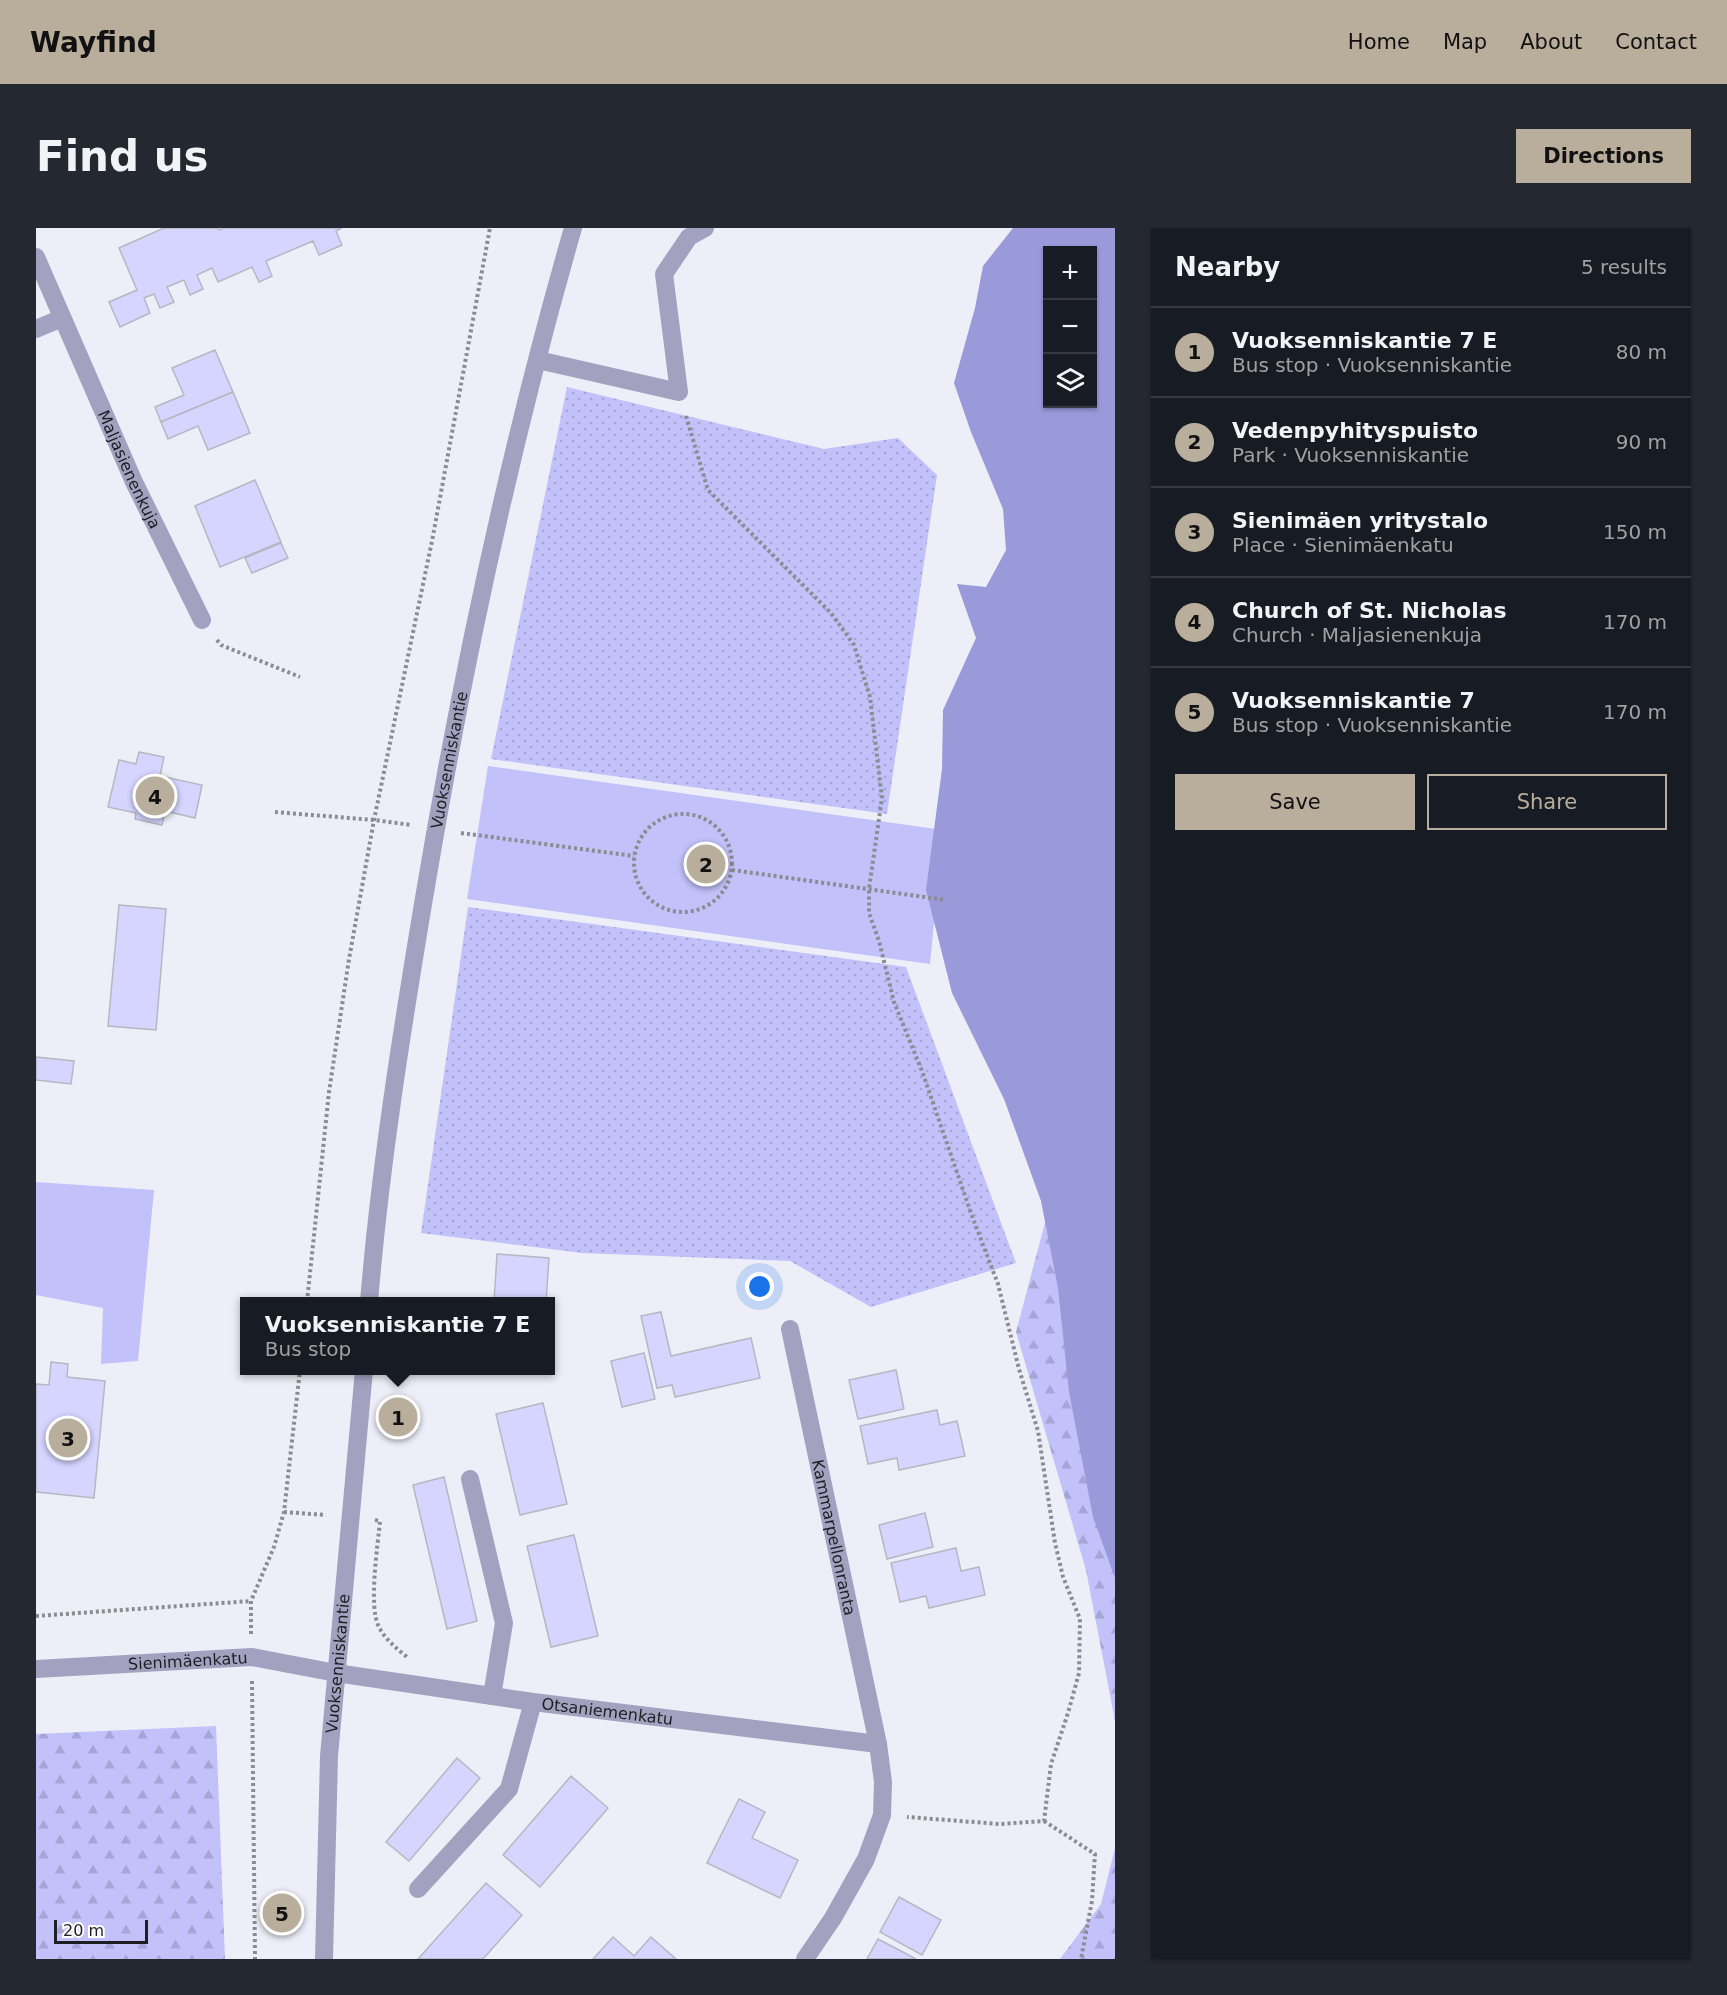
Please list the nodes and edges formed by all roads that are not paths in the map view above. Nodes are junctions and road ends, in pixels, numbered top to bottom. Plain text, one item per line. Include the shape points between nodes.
1 (573, 228) edge
2 (705, 228) edge
3 (36, 257) edge
4 (62, 318) junction
5 (36, 329) edge
6 (538, 360) junction
7 (202, 620) road end
8 (369, 1297) edge
9 (789, 1329) dead end
10 (364, 1375) edge
11 (470, 1479) dead end
12 (36, 1669) edge
13 (336, 1673) junction
14 (492, 1696) junction
15 (533, 1702) junction
16 (878, 1744) junction
17 (418, 1889) dead end
18 (324, 1959) edge
19 (805, 1959) edge

1 - 6 street, Vuoksenniskantie
2 - 6 street via 689,237 664,274 679,392
3 - 4 street, Maljasienenkuja
4 - 5 street
4 - 7 street, Maljasienenkuja via 134,482
6 - 8 street, Vuoksenniskantie via 461,687 402,1034
9 - 16 street, Kammarpellonranta
10 - 13 street, Vuoksenniskantie
11 - 14 street via 504,1623
12 - 13 street, Sienimäenkatu via 252,1657
13 - 14 street, Otsaniemenkatu
13 - 18 street, Vuoksenniskantie via 329,1756
14 - 15 street, Otsaniemenkatu
15 - 16 street, Otsaniemenkatu
15 - 17 street via 509,1789
16 - 19 street, Kammarpellonranta via 882,1815 866,1859

